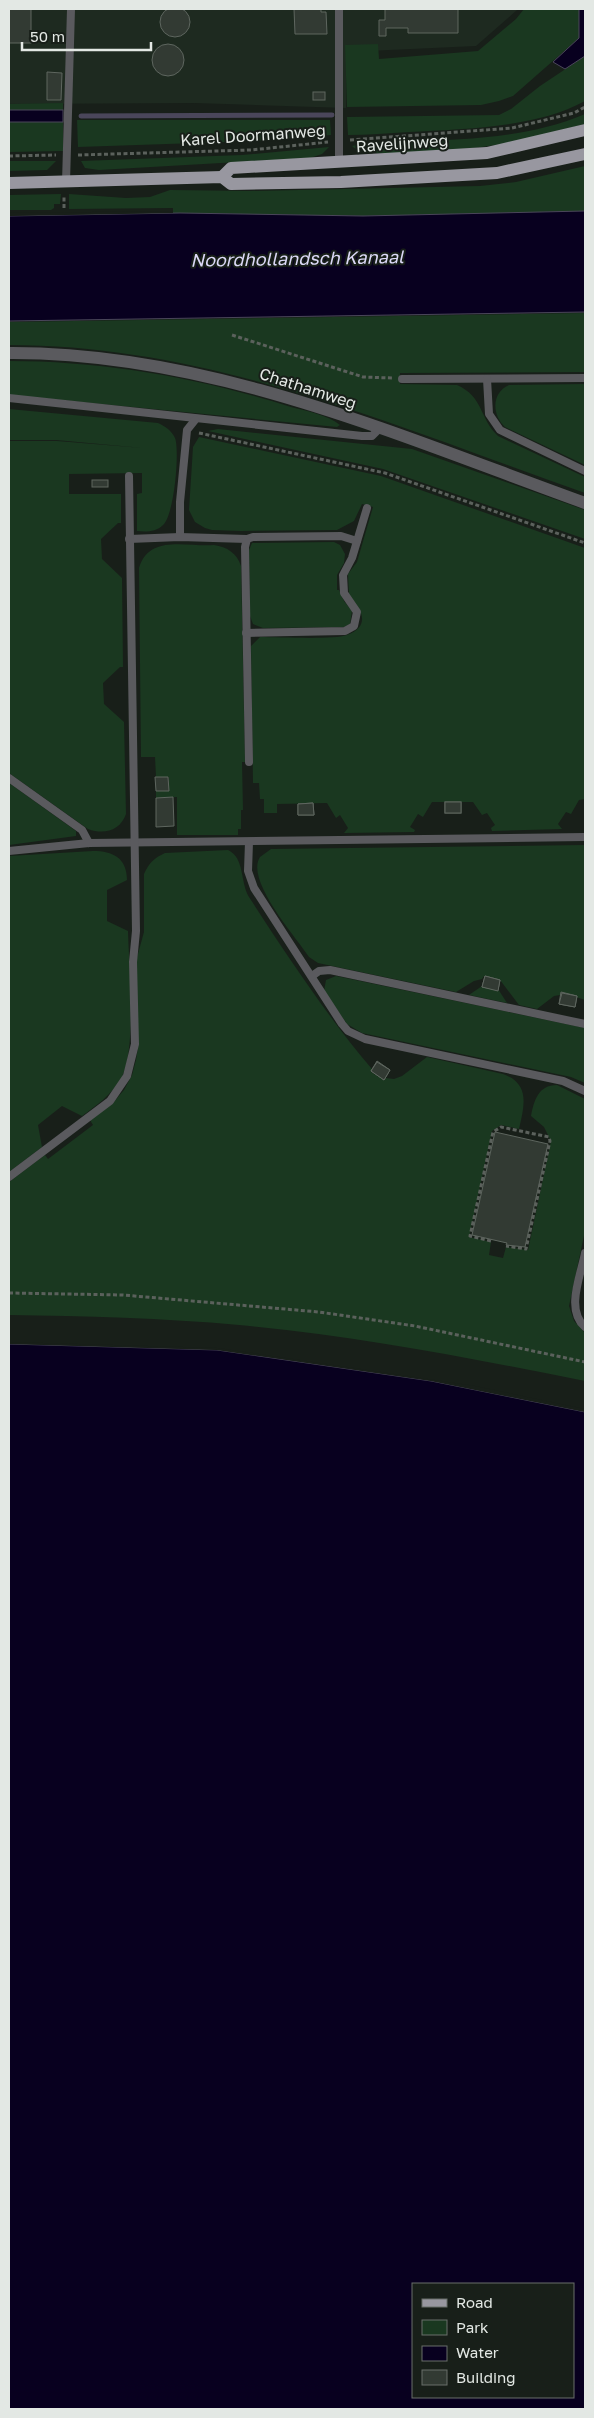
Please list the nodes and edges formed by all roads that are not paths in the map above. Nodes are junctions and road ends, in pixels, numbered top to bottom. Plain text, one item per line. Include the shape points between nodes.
1 (71, 9) edge
2 (339, 9) edge
3 (585, 130) edge
4 (584, 153) edge
5 (339, 163) junction
6 (222, 177) junction
7 (66, 182) junction
8 (9, 183) edge
9 (9, 353) edge
10 (585, 378) edge
11 (402, 379) road end
12 (487, 379) junction
13 (9, 398) edge
14 (195, 420) junction
15 (380, 429) junction
16 (585, 471) edge
17 (129, 476) dead end
18 (585, 502) edge
19 (366, 508) dead end
20 (180, 537) junction
21 (130, 539) junction
22 (247, 539) junction
23 (357, 541) junction
24 (246, 632) junction
25 (249, 762) dead end
26 (9, 778) edge
27 (585, 837) edge
28 (249, 842) junction
29 (89, 843) junction
30 (135, 844) junction
31 (9, 851) edge
32 (312, 976) junction
33 (585, 1024) edge
34 (585, 1091) edge
35 (9, 1177) edge
36 (585, 1253) edge
37 (585, 1327) edge

1 - 7 lane
2 - 5 lane
3 - 5 main road, Ravelijnweg via 486,153
4 - 6 main road, Ravelijnweg via 497,173 341,182 231,184
5 - 6 main road, Ravelijnweg via 230,168
6 - 7 main road, Ravelijnweg
7 - 8 main road, Ravelijnweg
9 - 15 street, Chathamweg via 95,358 204,376 285,397
10 - 12 lane
11 - 12 lane
12 - 16 lane via 489,414 500,430
13 - 14 lane via 158,413
14 - 15 lane via 362,436 372,436
14 - 20 lane via 187,430
15 - 18 street, Chathamweg
17 - 21 lane
19 - 23 lane
20 - 21 lane
20 - 22 lane
21 - 30 lane
22 - 23 lane via 341,536
22 - 24 lane
23 - 24 lane via 343,575 344,593 357,612 357,621 352,628 345,632
24 - 25 lane
26 - 29 lane via 82,830
27 - 28 lane
28 - 30 lane
28 - 32 lane via 248,871 254,888
29 - 30 lane
29 - 31 lane
30 - 35 lane via 135,1044 131,1066 110,1101
32 - 33 lane via 319,971 330,970
32 - 34 lane via 342,1024 348,1031 365,1039 563,1081
36 - 37 lane via 575,1304 578,1319

